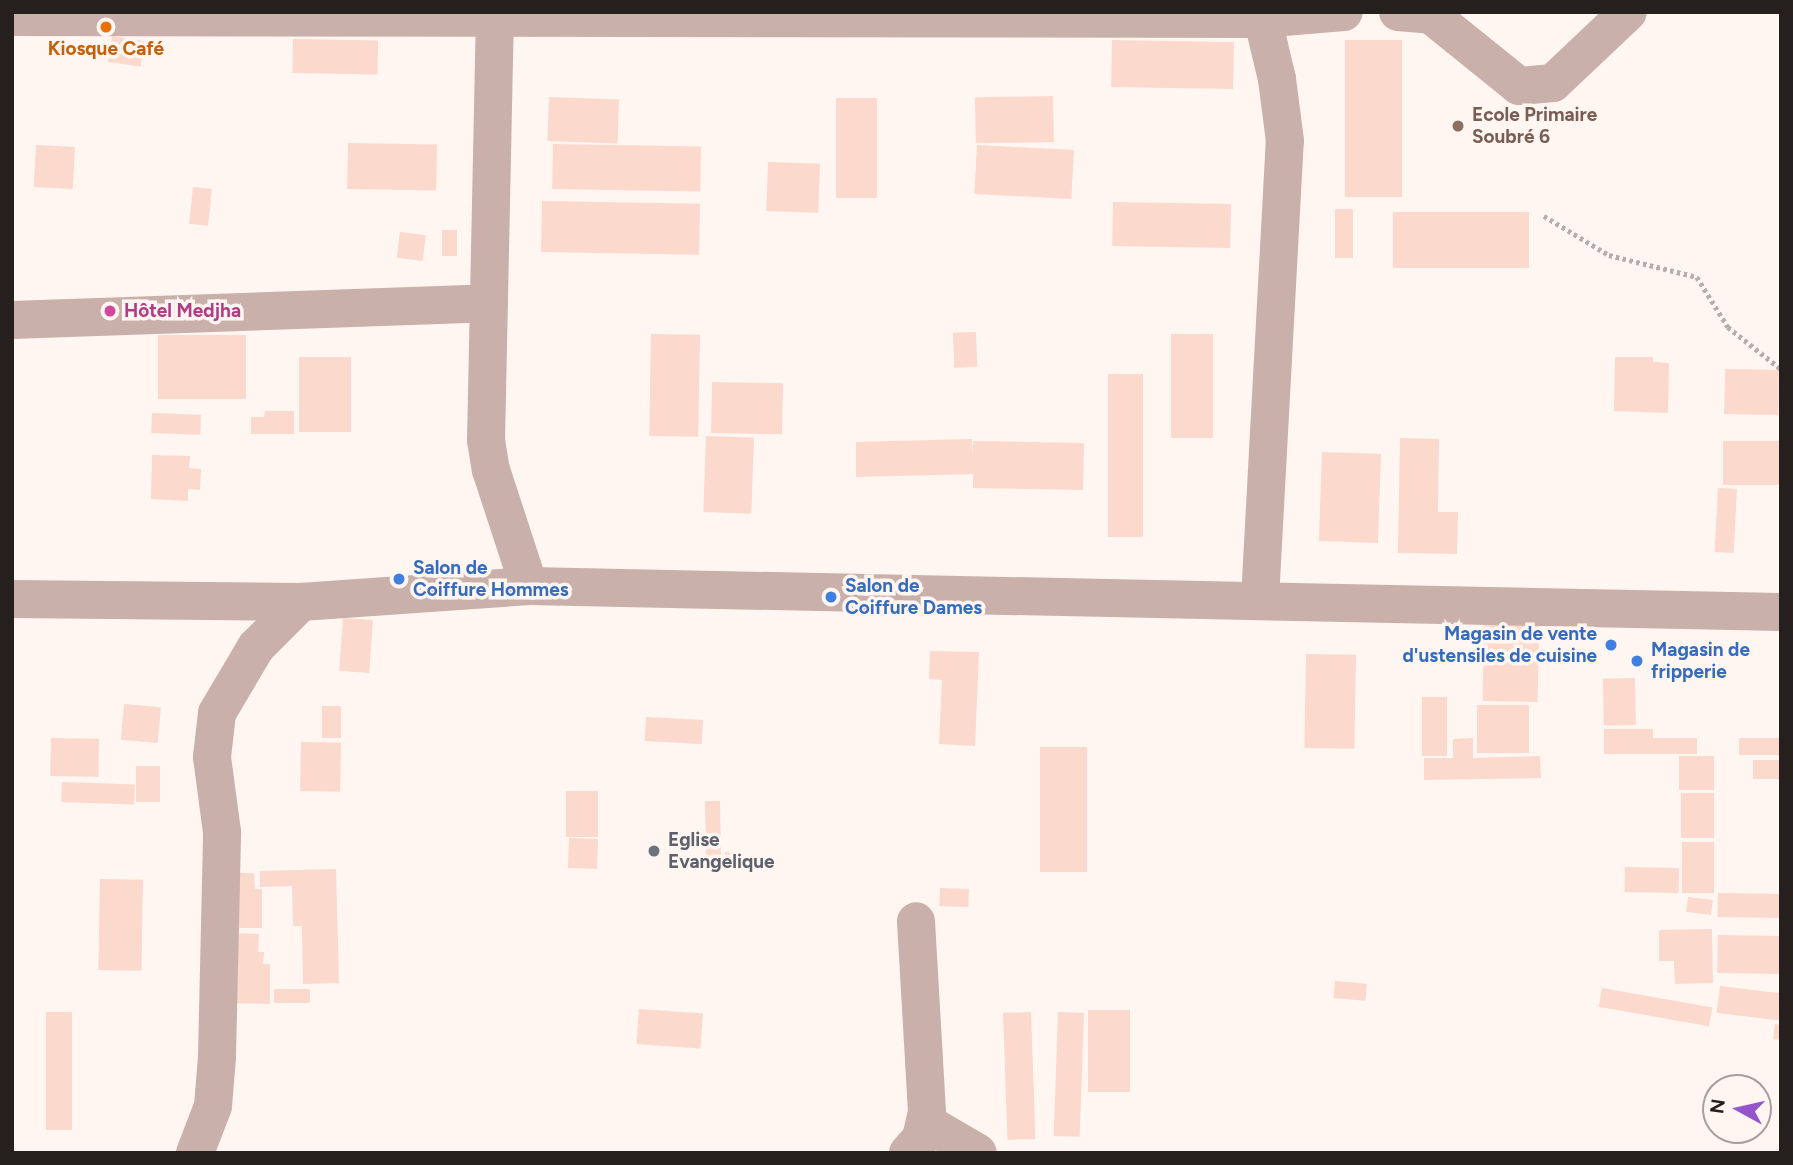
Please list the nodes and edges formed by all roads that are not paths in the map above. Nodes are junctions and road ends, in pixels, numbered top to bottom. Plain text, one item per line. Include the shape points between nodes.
1 (1344, 12) edge
2 (1398, 12) edge
3 (1628, 12) edge
4 (495, 15) edge
5 (12, 16) edge
6 (1261, 16) edge
7 (489, 303) junction
8 (12, 320) edge
9 (529, 586) junction
10 (12, 599) edge
11 (1260, 599) junction
12 (301, 602) junction
13 (1781, 612) edge
14 (916, 922) dead end
15 (917, 1137) edge
16 (195, 1153) edge
17 (978, 1153) edge

1 - 6 street
2 - 3 street via 1431,15 1519,86 1553,83
4 - 5 street
4 - 6 street
4 - 7 street
6 - 11 street via 1277,79 1285,141
7 - 8 street
7 - 9 street via 486,440 491,470
9 - 11 street
9 - 12 street
10 - 12 street
11 - 13 street
12 - 16 street via 256,647 217,713 212,757 222,832 217,1057 213,1106
14 - 15 street via 928,1086
15 - 17 street

